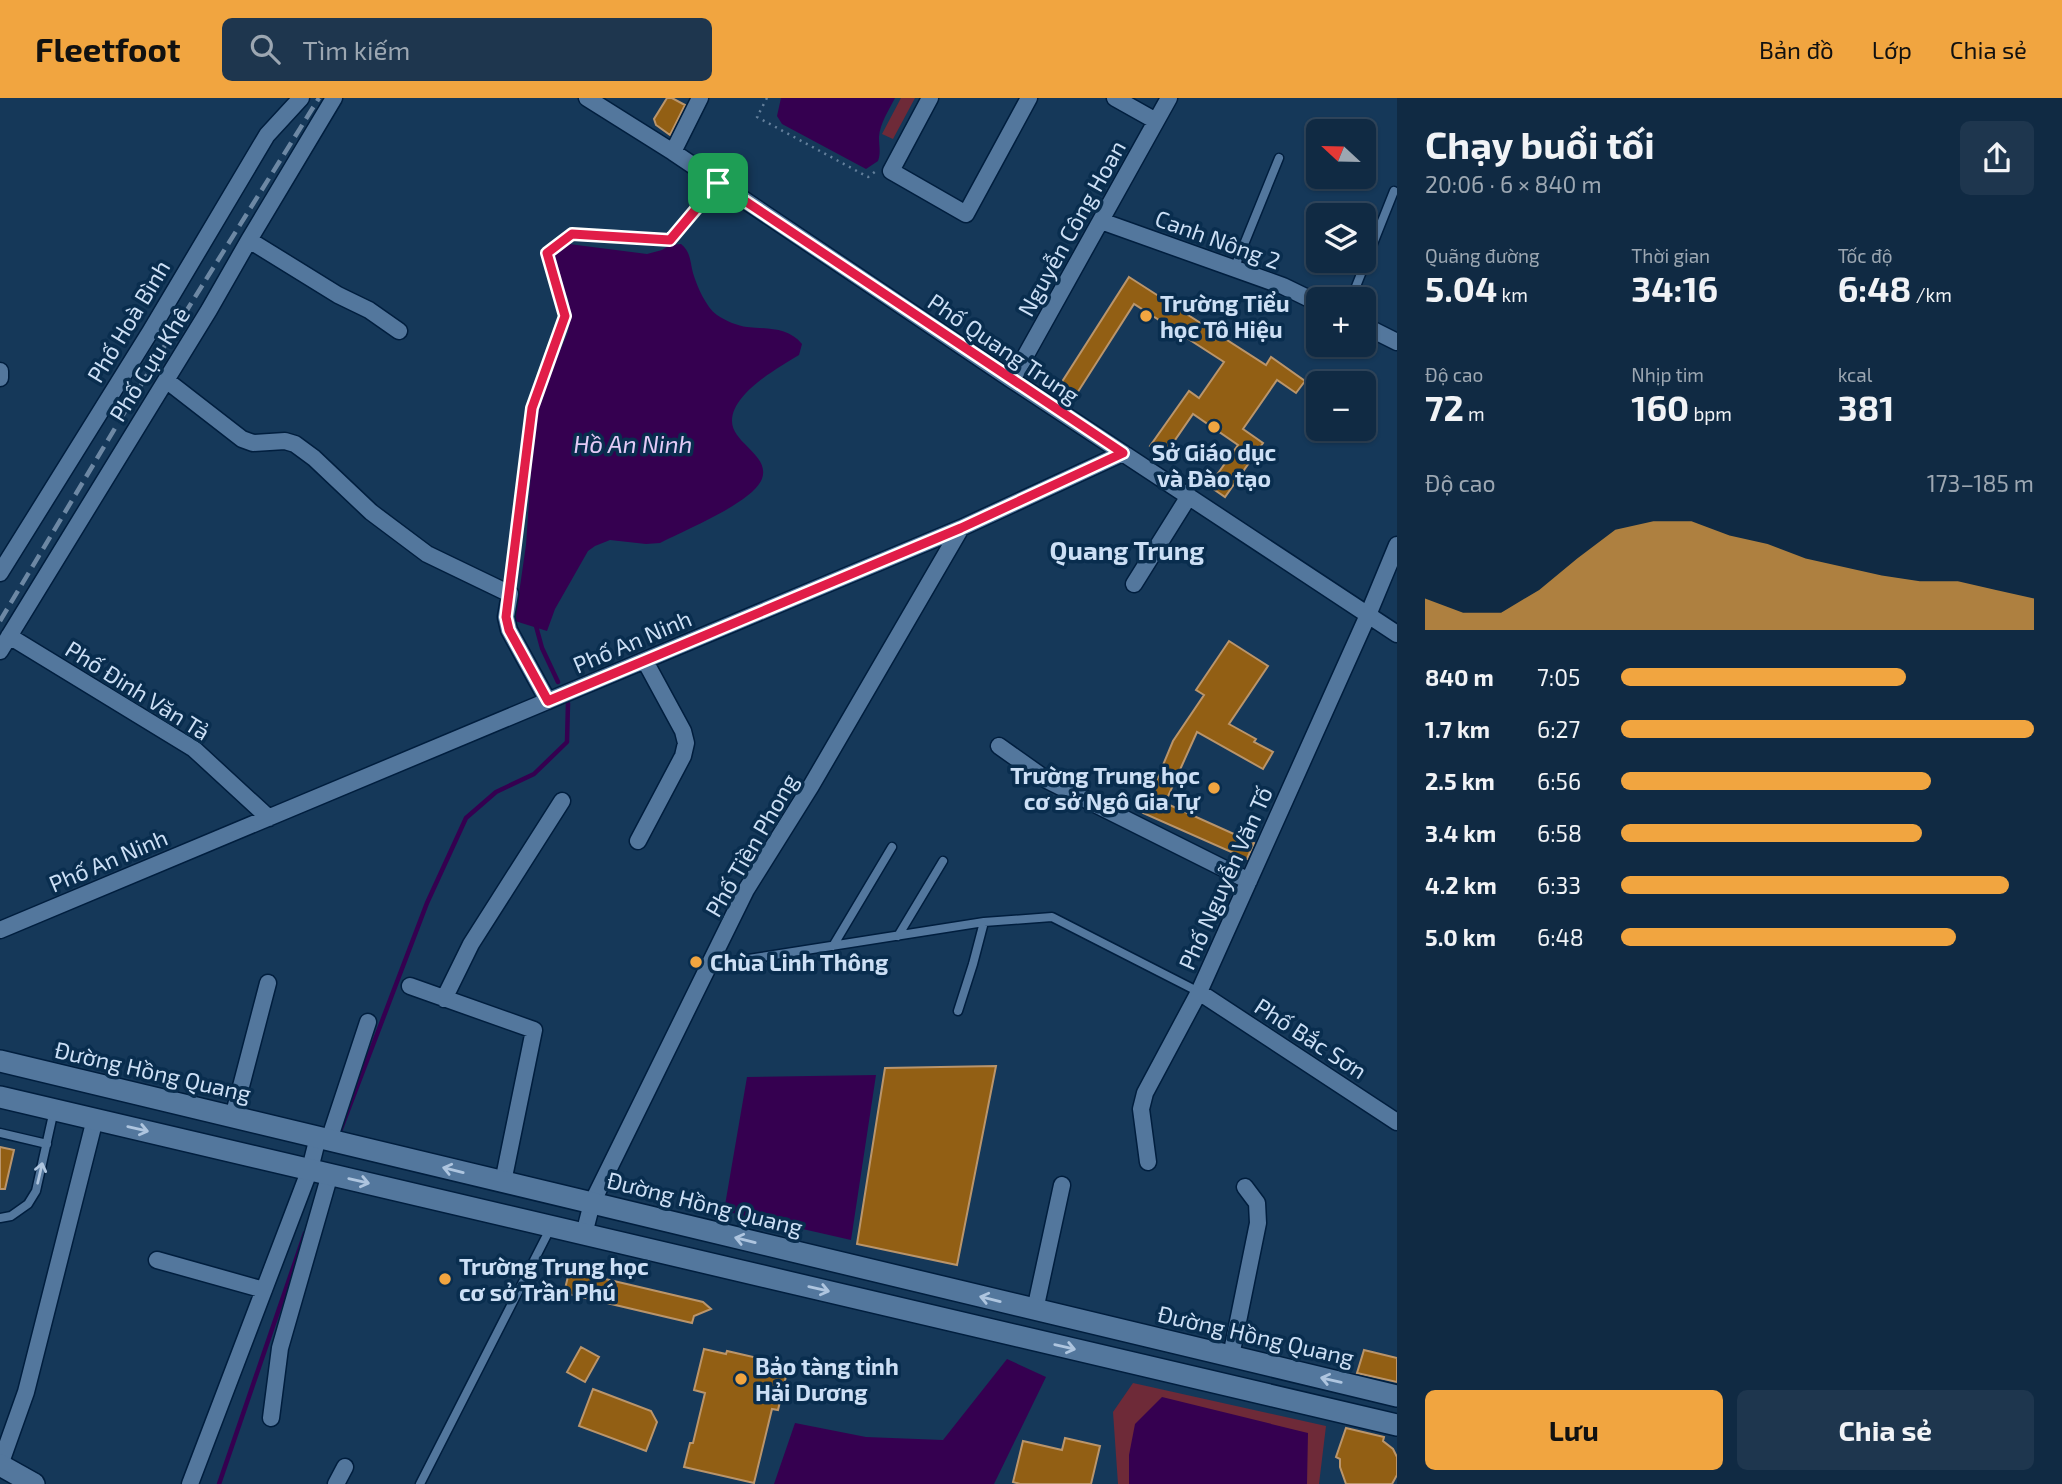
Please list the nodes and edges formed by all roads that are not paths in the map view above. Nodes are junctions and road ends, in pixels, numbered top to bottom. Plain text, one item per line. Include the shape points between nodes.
1 (301, 98) edge
2 (334, 98) edge
3 (587, 98) edge
4 (700, 98) edge
5 (930, 98) edge
6 (1029, 98) edge
7 (1115, 98) edge
8 (1169, 98) edge
9 (1156, 121) junction
10 (673, 152) junction
11 (1279, 158) dead end
12 (718, 183) junction
13 (1394, 191) dead end
14 (1101, 220) junction
15 (249, 240) junction
16 (1234, 269) junction
17 (1356, 287) edge
18 (1306, 297) edge
19 (399, 331) dead end
20 (1376, 332) edge
21 (1397, 342) edge
22 (0, 371) edge
23 (0, 378) edge
24 (166, 380) junction
25 (1012, 380) junction
26 (1123, 453) junction
27 (1189, 496) junction
28 (961, 528) junction
29 (1397, 545) edge
30 (5, 553) edge
31 (0, 573) edge
32 (1134, 584) dead end
33 (510, 594) junction
34 (1368, 615) junction
35 (1397, 634) edge
36 (9, 636) junction
37 (0, 651) edge
38 (645, 661) junction
39 (548, 701) junction
40 (999, 746) dead end
41 (562, 802) dead end
42 (269, 818) junction
43 (638, 841) dead end
44 (892, 847) dead end
45 (943, 861) dead end
46 (1249, 881) junction
47 (984, 922) junction
48 (0, 930) edge
49 (898, 936) junction
50 (833, 946) junction
51 (710, 965) junction
52 (268, 983) dead end
53 (410, 986) dead end
54 (1199, 992) junction
55 (444, 999) junction
56 (958, 1011) dead end
57 (368, 1021) dead end
58 (0, 1061) edge
59 (0, 1097) edge
60 (54, 1109) junction
61 (233, 1117) junction
62 (95, 1119) junction
63 (1397, 1122) edge
64 (0, 1133) edge
65 (324, 1139) junction
66 (47, 1144) junction
67 (1148, 1162) dead end
68 (320, 1172) junction
69 (503, 1182) junction
70 (1062, 1185) dead end
71 (1245, 1187) dead end
72 (592, 1203) junction
73 (0, 1218) edge
74 (551, 1226) junction
75 (584, 1234) junction
76 (778, 1248) junction
77 (157, 1261) dead end
78 (770, 1278) junction
79 (264, 1290) junction
80 (1035, 1310) junction
81 (1110, 1327) junction
82 (1101, 1356) junction
83 (1231, 1356) junction
84 (1397, 1396) edge
85 (271, 1418) dead end
86 (1397, 1425) edge
87 (0, 1465) edge
88 (345, 1467) dead end
89 (33, 1484) edge
90 (190, 1484) edge
91 (336, 1484) edge
92 (420, 1484) edge

1 - 30 street, Phố Hoà Bình via 267,135 149,332
2 - 15 street, Phố Cựu Khê
3 - 10 street, Phố Quang Trung
4 - 10 street
5 - 6 street via 891,171 966,214
7 - 9 street
8 - 9 street, Nguyễn Công Hoan
9 - 14 street, Nguyễn Công Hoan
10 - 12 street, Phố Quang Trung
11 - 16 lane
12 - 25 street, Phố Quang Trung
12 - 33 lane via 670,240 572,234 547,253 565,316 532,408
13 - 17 lane
14 - 16 street, Canh Nông 2
14 - 25 street, Nguyễn Công Hoan
15 - 19 street
15 - 24 street, Phố Cựu Khê
16 - 18 street, Canh Nông 2
20 - 21 street
22 - 23 street
24 - 33 street via 242,439 295,444 427,554
24 - 36 street, Phố Cựu Khê
25 - 26 street, Phố Quang Trung
26 - 27 street, Phố Quang Trung
26 - 28 street, Phố An Ninh
27 - 32 street
27 - 34 street, Phố Quang Trung
28 - 38 street, Phố An Ninh
28 - 51 street, Phố Tiền Phong via 746,890
29 - 34 street, Phố Nguyễn Văn Tố
30 - 31 street, Phố Hoà Bình
33 - 39 street via 509,630
34 - 35 street, Phố Quang Trung
34 - 46 street, Phố Nguyễn Văn Tố
36 - 37 street, Phố Cựu Khê
36 - 42 street, Phố Đinh Văn Tả via 194,748
38 - 39 street, Phố An Ninh
38 - 43 street via 686,743
39 - 42 street, Phố An Ninh
40 - 46 street via 1046,780
41 - 55 street via 471,944
42 - 48 street, Phố An Ninh
44 - 50 lane
45 - 49 lane
46 - 54 street, Phố Nguyễn Văn Tố
47 - 49 lane
47 - 54 lane via 1052,916
47 - 56 lane
49 - 50 lane
50 - 51 lane
51 - 72 street, Phố Tiền Phong
52 - 61 street
53 - 55 street
54 - 63 street, Phố Bắc Sơn
54 - 67 street, Phố Nguyễn Văn Tố via 1142,1101
55 - 69 street via 534,1030
57 - 65 street
58 - 61 street, Đường Hồng Quang
59 - 60 street
60 - 62 street
60 - 66 lane
61 - 65 street, Đường Hồng Quang
62 -> 68 street
62 - 87 street via 26,1392
64 - 66 lane
65 - 68 street
69 -> 65 street, Đường Hồng Quang
73 -> 66 lane via 11,1216 36,1191
68 -> 74 street
68 - 79 street
68 - 85 street via 280,1348
69 - 72 street, Đường Hồng Quang
70 - 80 street
71 - 83 street via 1257,1203 1258,1223
72 - 75 street, Phố Tiền Phong
76 -> 72 street, Đường Hồng Quang
74 - 75 street
74 - 92 lane
75 - 78 street
76 - 78 street
80 -> 76 street, Đường Hồng Quang
77 - 79 street
78 -> 82 street
79 - 90 street
80 - 81 street, Đường Hồng Quang
81 - 82 street
81 - 83 street, Đường Hồng Quang
82 - 86 street
84 -> 83 street, Đường Hồng Quang
87 - 89 street
88 - 91 street

